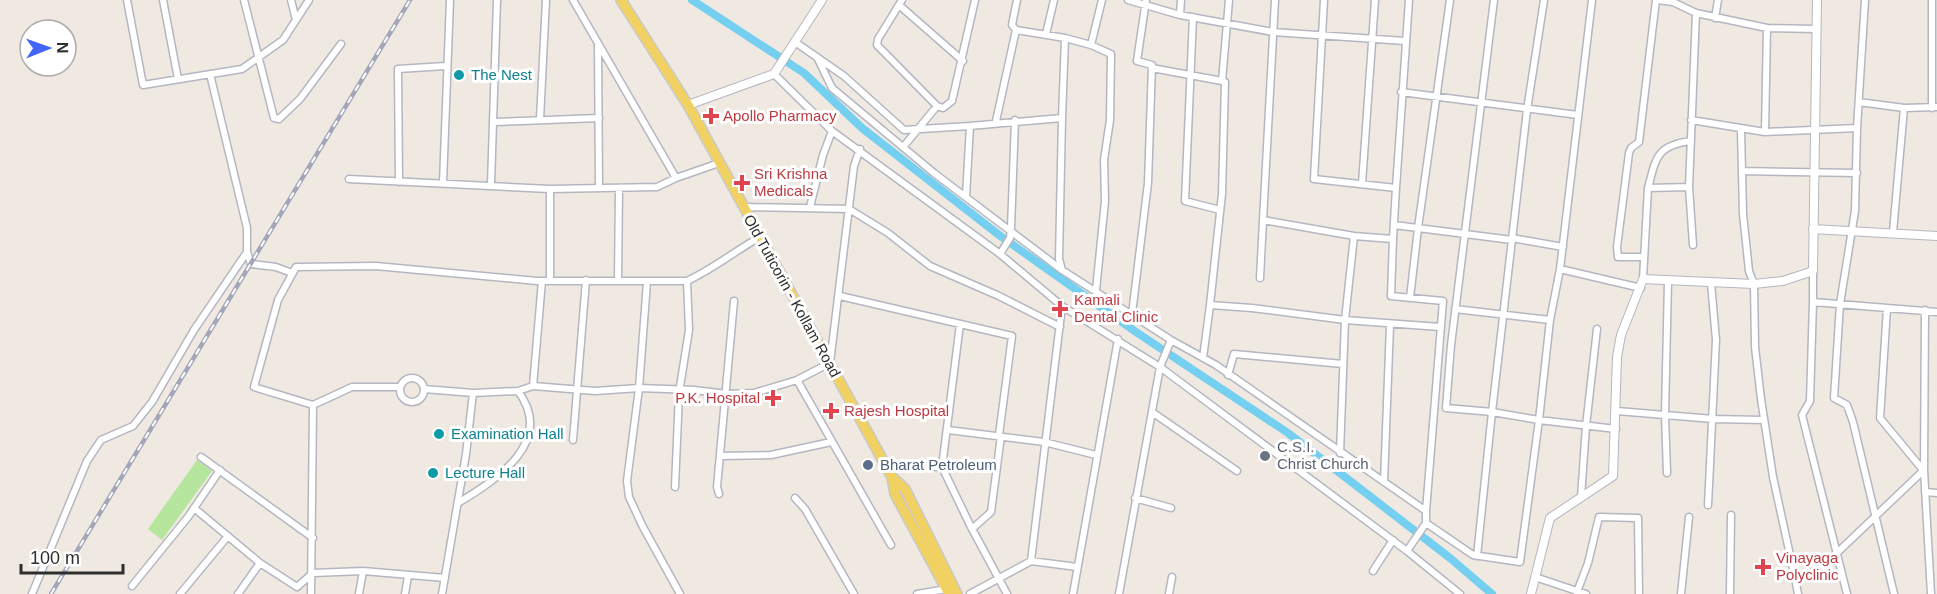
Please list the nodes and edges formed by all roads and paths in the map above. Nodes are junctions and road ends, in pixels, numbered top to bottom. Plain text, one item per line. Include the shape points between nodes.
1 (127, 0) edge
2 (163, 0) edge
3 (244, 0) edge
4 (291, 0) edge
5 (309, 0) edge
6 (450, 0) edge
7 (497, 0) edge
8 (546, 0) edge
9 (573, 0) edge
10 (621, 0) edge
11 (822, 0) edge
12 (975, 0) edge
13 (1017, 0) edge
14 (1054, 0) edge
15 (1102, 0) edge
16 (1128, 0) edge
17 (1181, 0) edge
18 (1229, 0) edge
19 (1275, 0) edge
20 (1323, 0) edge
21 (1375, 0) edge
22 (1409, 0) edge
23 (1450, 0) edge
24 (1494, 0) edge
25 (1544, 0) edge
26 (1592, 0) edge
27 (1656, 0) edge
28 (1718, 0) edge
29 (1817, 0) edge
30 (1865, 0) edge
31 (1932, 0) edge
32 (1673, 1) edge
33 (1146, 2) edge
34 (901, 3) edge
35 (1696, 13) junction
36 (1180, 15) junction
37 (1193, 17) junction
38 (1715, 18) junction
39 (296, 20) junction
40 (1228, 24) junction
41 (1767, 28) junction
42 (1817, 29) junction
43 (1016, 30) junction
44 (1273, 32) junction
45 (1046, 34) junction
46 (1320, 35) junction
47 (1065, 38) junction
48 (1373, 39) junction
49 (1405, 41) junction
50 (341, 44) dead end
51 (598, 44) junction
52 (794, 44) junction
53 (1091, 45) junction
54 (259, 57) junction
55 (816, 57) junction
56 (963, 61) junction
57 (445, 66) junction
58 (1152, 68) junction
59 (776, 71) junction
60 (210, 74) junction
61 (1189, 76) junction
62 (178, 79) junction
63 (1222, 81) junction
64 (1401, 92) junction
65 (1434, 97) junction
66 (1859, 102) junction
67 (1481, 104) junction
68 (688, 105) junction
69 (936, 106) junction
70 (1934, 107) edge
71 (1904, 108) junction
72 (1527, 110) junction
73 (1578, 115) junction
74 (599, 118) junction
75 (1062, 118) junction
76 (540, 119) junction
77 (1015, 120) junction
78 (1691, 120) junction
79 (996, 121) junction
80 (494, 122) junction
81 (969, 126) junction
82 (1857, 128) junction
83 (1741, 130) junction
84 (1814, 130) junction
85 (832, 131) junction
86 (914, 131) junction
87 (1765, 132) junction
88 (1690, 141) junction
89 (904, 146) junction
90 (860, 149) junction
91 (719, 163) junction
92 (1742, 171) junction
93 (1857, 173) junction
94 (1814, 174) junction
95 (676, 178) junction
96 (349, 179) dead end
97 (399, 182) junction
98 (443, 183) junction
99 (491, 184) junction
100 (1362, 184) junction
101 (599, 186) junction
102 (1689, 187) junction
103 (619, 188) junction
104 (1396, 188) junction
105 (1648, 188) junction
106 (550, 189) junction
107 (966, 196) junction
108 (744, 207) junction
109 (810, 207) junction
110 (849, 209) junction
111 (1220, 210) junction
112 (1263, 220) junction
113 (1394, 225) junction
114 (1011, 228) junction
115 (1418, 228) junction
116 (1813, 229) junction
117 (1853, 229) junction
118 (1893, 232) junction
119 (1465, 233) junction
120 (1354, 236) junction
121 (1937, 236) edge
122 (760, 237) junction
123 (1393, 239) junction
124 (1512, 239) junction
125 (1693, 245) dead end
126 (1563, 247) junction
127 (247, 252) junction
128 (1000, 254) junction
129 (1644, 257) junction
130 (1560, 268) junction
131 (1062, 270) junction
132 (1813, 271) junction
133 (292, 273) junction
134 (1260, 278) dead end
135 (1643, 279) junction
136 (586, 280) junction
137 (618, 280) junction
138 (542, 281) junction
139 (550, 281) junction
140 (687, 281) junction
141 (1668, 281) junction
142 (647, 282) junction
143 (1711, 283) junction
144 (1754, 284) junction
145 (1641, 288) junction
146 (1096, 290) junction
147 (840, 296) junction
148 (1410, 298) junction
149 (734, 301) dead end
150 (1813, 302) junction
151 (1840, 304) junction
152 (1210, 305) junction
153 (1062, 306) junction
154 (1887, 308) junction
155 (1455, 309) junction
156 (1925, 310) junction
157 (1937, 312) edge
158 (1132, 314) junction
159 (1503, 314) junction
160 (1345, 320) junction
161 (1550, 320) junction
162 (960, 324) junction
163 (1390, 325) junction
164 (1060, 327) junction
165 (1440, 327) junction
166 (1597, 329) dead end
167 (1118, 339) junction
168 (1171, 340) junction
169 (1203, 358) junction
170 (830, 363) junction
171 (1342, 364) junction
172 (1160, 367) junction
173 (1228, 375) junction
174 (797, 380) junction
175 (533, 386) junction
176 (399, 387) junction
177 (639, 388) junction
178 (424, 389) junction
179 (679, 389) junction
180 (576, 390) junction
181 (518, 391) junction
182 (473, 393) junction
183 (727, 394) junction
184 (313, 405) junction
185 (1434, 408) junction
186 (1446, 408) junction
187 (1152, 411) junction
188 (1617, 411) junction
189 (1492, 412) junction
190 (1665, 415) junction
191 (1713, 419) junction
192 (1539, 420) junction
193 (1764, 420) junction
194 (1586, 426) junction
195 (1616, 429) junction
196 (948, 430) junction
197 (1000, 435) junction
198 (573, 440) dead end
199 (831, 441) junction
200 (1044, 442) junction
201 (1340, 453) junction
202 (1096, 454) junction
203 (720, 456) junction
204 (201, 457) dead end
205 (886, 466) junction
206 (942, 467) junction
207 (220, 470) junction
208 (1924, 470) junction
209 (1237, 471) dead end
210 (1667, 473) dead end
211 (892, 477) junction
212 (1384, 482) junction
213 (675, 487) dead end
214 (1925, 492) junction
215 (1937, 493) edge
216 (719, 494) dead end
217 (1581, 497) junction
218 (795, 498) dead end
219 (1136, 498) junction
220 (458, 503) junction
221 (1708, 505) dead end
222 (194, 508) junction
223 (1171, 508) dead end
224 (1426, 511) junction
225 (1731, 515) dead end
226 (1877, 516) junction
227 (1689, 517) dead end
228 (1426, 523) junction
229 (972, 529) junction
230 (228, 536) junction
231 (1928, 536) junction
232 (1937, 536) edge
233 (313, 538) junction
234 (1393, 540) junction
235 (891, 545) dead end
236 (1407, 551) junction
237 (1836, 555) junction
238 (1477, 556) junction
239 (1031, 561) junction
240 (260, 563) junction
241 (1077, 567) junction
242 (363, 571) junction
243 (1373, 571) dead end
244 (313, 573) junction
245 (408, 576) junction
246 (1172, 577) dead end
247 (1535, 577) junction
248 (445, 578) junction
249 (998, 578) junction
250 (1795, 578) junction
251 (132, 586) dead end
252 (297, 587) junction
253 (948, 592) edge
254 (1576, 592) junction
255 (1937, 593) edge
256 (32, 594) edge
257 (180, 594) edge
258 (238, 594) edge
259 (293, 594) edge
260 (311, 594) edge
261 (359, 594) edge
262 (405, 594) edge
263 (442, 594) edge
264 (680, 594) edge
265 (854, 594) edge
266 (917, 594) edge
267 (957, 594) edge
268 (970, 594) edge
269 (1007, 594) edge
270 (1073, 594) edge
271 (1119, 594) edge
272 (1169, 594) edge
273 (1460, 594) edge
274 (1531, 594) edge
275 (1586, 594) edge
276 (1639, 594) edge
277 (1682, 594) edge
278 (1730, 594) edge
279 (1798, 594) edge
280 (1847, 594) edge
281 (1894, 594) edge
282 (1931, 594) edge

1 - 62 street via 143,85
2 - 62 street
3 - 54 street
4 - 39 street
5 - 39 street
6 - 57 street
7 - 80 street
8 - 76 street
9 - 51 street
10 - 68 main road, Old Tuticorin - Kollam Road
11 - 52 street
12 - 56 street
13 - 43 street via 1012,25
14 - 45 street
15 - 53 street
16 - 33 street
17 - 36 street
18 - 40 street
19 - 44 street
20 - 46 street
21 - 48 street
22 - 49 street
23 - 65 street
24 - 67 street
25 - 72 street
26 - 73 street
27 - 32 street
27 - 129 street via 1640,142 1629,153 1617,247 1618,257
28 - 38 street
29 - 42 street
30 - 66 street
31 - 70 street
32 - 35 street
33 - 36 street
33 - 58 street via 1137,62
34 - 56 street
34 - 69 street via 877,45
35 - 38 street
35 - 78 street
36 - 37 street
37 - 40 street
37 - 61 street
38 - 41 street
39 - 54 street via 283,39
40 - 44 street
40 - 63 street
41 - 42 street
41 - 87 street
42 - 84 street
43 - 45 street
43 - 79 street
44 - 46 street
44 - 112 street
45 - 47 street
46 - 48 street
46 - 100 street via 1314,179
47 - 53 street
47 - 75 street
48 - 49 street
48 - 100 street
49 - 64 street
50 - 54 street via 279,120 274,118
51 - 74 street
51 - 95 street
52 - 55 street
52 - 59 street
53 - 146 street via 1111,54 1105,201
54 - 60 street via 242,69
55 - 86 street via 844,76 904,130
55 - 89 street via 832,88
56 - 69 street via 952,101 943,108
57 - 97 street via 398,69
57 - 98 street
58 - 61 street
58 - 158 street via 1148,183
59 - 68 street
59 - 85 street
60 - 62 street
60 - 127 street via 247,228
61 - 63 street
61 - 111 street via 1185,201
63 - 111 street via 1226,82
64 - 65 street
64 - 104 street
65 - 67 street
65 - 115 street
66 - 71 street
66 - 82 street
67 - 72 street
67 - 119 street
68 - 91 main road, Old Tuticorin - Kollam Road
69 - 86 street
70 - 71 street
71 - 118 street
72 - 73 street
72 - 124 street
73 - 126 street
74 - 76 street
74 - 101 street
75 - 77 street
75 - 131 street
76 - 80 street
77 - 79 street
77 - 114 street
78 - 83 street
78 - 88 street
79 - 81 street
80 - 99 street
81 - 86 street
81 - 107 street
82 - 84 street
82 - 93 street
83 - 87 street
83 - 92 street
84 - 87 street
84 - 94 street
85 - 90 street
85 - 109 street
86 - 89 street
88 - 102 street
88 - 105 street via 1661,150
89 - 107 street
90 - 110 street
90 - 128 street
91 - 95 street
91 - 108 main road, Old Tuticorin - Kollam Road
92 - 94 street
92 - 144 street via 1749,271
93 - 94 street
93 - 117 street
94 - 116 street
95 - 103 street via 657,188
96 - 97 street
97 - 98 street
98 - 99 street
99 - 106 street
100 - 104 street
101 - 103 street
101 - 106 street
102 - 105 street
102 - 125 street
103 - 137 street
104 - 113 street
105 - 129 street
106 - 139 street
107 - 114 street
108 - 109 street
108 - 122 main road, Old Tuticorin - Kollam Road
109 - 110 street
110 - 147 street
110 - 164 street via 930,266
111 - 152 street
112 - 120 street
112 - 134 street
113 - 115 street
113 - 123 street
114 - 128 street
114 - 131 street
115 - 119 street
115 - 148 street
116 - 117 street
116 - 132 street
117 - 118 street
117 - 151 street
118 - 121 street
119 - 124 street
119 - 155 street
120 - 123 street
120 - 160 street
122 - 140 street via 728,254 708,272
122 - 170 main road, Old Tuticorin - Kollam Road
123 - 148 street via 1391,296
124 - 126 street
124 - 159 street
126 - 130 street
127 - 133 street via 251,264
127 - 256 street via 194,330 152,402 133,426 101,440 87,461
128 - 153 street
129 - 135 street
130 - 145 street
130 - 161 street
131 - 146 street
132 - 144 street via 1783,281
132 - 150 street
133 - 138 street via 296,267 376,266
133 - 184 street via 278,300 254,387
135 - 141 street
135 - 145 street
136 - 137 street
136 - 139 street
136 - 180 street
137 - 142 street
138 - 139 street
138 - 175 street
140 - 142 street
140 - 179 street via 689,330
141 - 143 street
141 - 190 street
142 - 177 street
143 - 144 street
143 - 191 street via 1716,340
144 - 193 street via 1755,347
145 - 188 street via 1621,335
146 - 158 street
147 - 162 street
147 - 170 street
148 - 165 street via 1443,301
149 - 183 street
150 - 151 street
150 - 237 street via 1810,401 1802,415
151 - 154 street
151 - 226 street via 1834,399 1846,405 1853,422
152 - 160 street
152 - 169 street
153 - 164 street
153 - 167 street
154 - 156 street
154 - 208 street via 1880,418
155 - 159 street
155 - 186 street
156 - 157 street
156 - 208 street
158 - 168 street
159 - 161 street
159 - 189 street
160 - 163 street
160 - 171 street
161 - 192 street
162 - 196 street
162 - 197 street via 1012,336
163 - 165 street
163 - 212 street
164 - 200 street
165 - 185 street
166 - 194 street
167 - 172 street
167 - 202 street
168 - 169 street
168 - 172 street
169 - 173 street
170 - 174 street
170 - 205 main road, Old Tuticorin - Kollam Road
171 - 173 street via 1234,354
171 - 201 street
172 - 187 street
172 - 234 street
173 - 201 street
174 - 183 street via 754,393
174 - 199 street
175 - 180 street
175 - 181 street
176 - 178 street via 413,378
176 - 178 street via 402,397 410,402 420,399
176 - 184 street via 352,387
177 - 179 street
177 - 180 street
177 - 264 street via 627,481 629,497
178 - 182 street
179 - 183 street
179 - 213 street
180 - 198 street
181 - 182 street
181 - 220 street via 527,404 529,434 518,458 496,480
182 - 220 street
183 - 203 street
184 - 233 street
185 - 186 street
185 - 224 street
186 - 189 street
187 - 209 street
187 - 219 street
188 - 190 street
188 - 195 street
189 - 192 street
189 - 238 street
190 - 191 street
190 - 210 street
191 - 193 street
191 - 221 street
192 - 194 street
192 - 238 street via 1520,562
193 - 250 street
194 - 195 street
194 - 217 street
195 - 217 street via 1613,476
196 - 197 street
196 - 206 street
197 - 200 street
197 - 229 street via 991,512
199 - 203 street via 771,455
199 - 235 street
200 - 202 street
200 - 239 street
201 - 212 street
202 - 241 street
203 - 216 street
204 - 207 street
205 - 206 street
205 - 211 main road, Old Tuticorin - Kollam Road
206 - 229 street
207 - 222 street
207 - 233 street
208 - 214 street
208 - 226 street
211 - 253 main road via 895,494
211 - 267 main road, Old Tuticorin - Kollam Road via 905,489
212 - 224 street
214 - 215 street
214 - 231 street
217 - 247 street via 1550,518
218 - 265 street
219 - 223 street
219 - 271 street
220 - 248 street
222 - 230 street
222 - 251 street
224 - 228 street
225 - 278 street
226 - 237 street
226 - 281 street
227 - 277 street
228 - 236 street
228 - 238 street
229 - 249 street
230 - 240 street
230 - 257 street
231 - 232 street
231 - 282 street
233 - 244 street
234 - 236 street
234 - 243 street
236 - 273 street
237 - 250 street via 1819,570
237 - 280 street
239 - 241 street
239 - 249 street
240 - 252 street
240 - 258 street
241 - 270 street
242 - 244 street
242 - 245 street
242 - 261 street
244 - 252 street
244 - 260 street
245 - 248 street
245 - 262 street
246 - 272 street
247 - 254 street
247 - 274 street
248 - 263 street
249 - 268 street
249 - 269 street
250 - 279 street
252 - 259 street
253 - 266 street
254 - 275 street
254 - 276 street via 1599,517 1638,518
255 - 282 street

